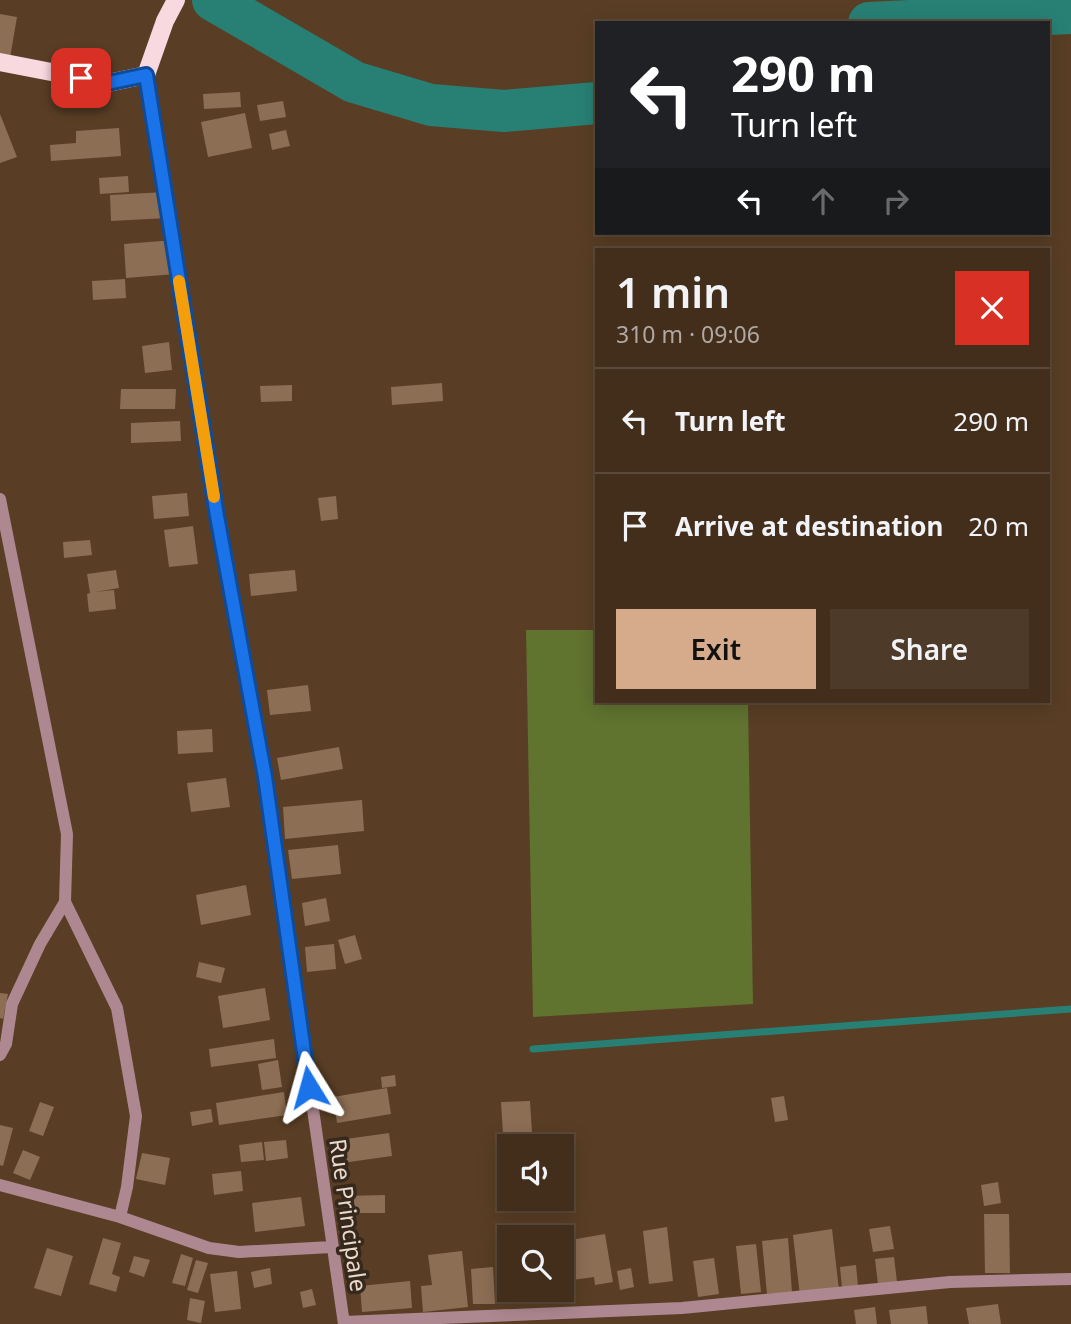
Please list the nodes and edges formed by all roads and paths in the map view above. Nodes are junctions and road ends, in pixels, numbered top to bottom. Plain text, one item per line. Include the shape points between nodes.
1 (176, 0) edge
2 (0, 62) edge
3 (146, 75) junction
4 (0, 499) edge
5 (65, 902) junction
6 (0, 1055) edge
7 (0, 1185) edge
8 (120, 1217) junction
9 (331, 1247) junction
10 (1071, 1279) edge
11 (344, 1323) edge

1 - 3 main road
2 - 3 main road via 108,83
3 - 9 street, Rue Principale via 219,528 265,777
4 - 5 street via 67,834
5 - 6 street via 12,1004
5 - 8 street via 120,1021 136,1116
7 - 8 street
8 - 9 street via 209,1248 239,1252
9 - 11 street, Rue Principale
10 - 11 street via 950,1282 682,1308

